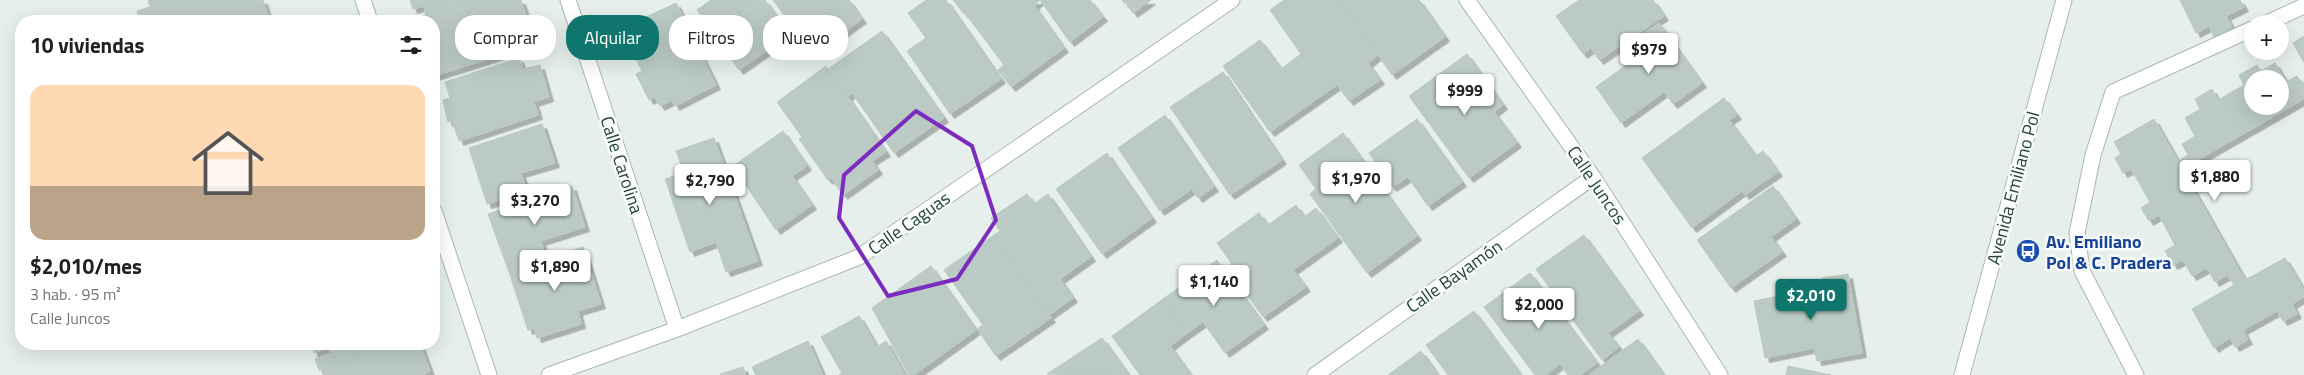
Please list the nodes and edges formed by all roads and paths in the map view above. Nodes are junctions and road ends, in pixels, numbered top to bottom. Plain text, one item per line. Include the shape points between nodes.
1 (363, 0) edge
2 (568, 0) edge
3 (1232, 0) edge
4 (1466, 0) edge
5 (2064, 0) edge
6 (2304, 6) edge
7 (368, 15) edge
8 (2284, 15) edge
9 (2244, 33) edge
10 (1593, 177) junction
11 (440, 229) edge
12 (677, 329) junction
13 (489, 375) edge
14 (549, 375) edge
15 (1315, 375) edge
16 (1720, 375) edge
17 (1962, 375) edge
18 (2136, 375) edge

1 - 7 street
2 - 12 street, Calle Carolina
3 - 12 street, Calle Caguas via 859,257
4 - 10 street, Calle Juncos
5 - 17 street, Avenida Emiliano Pol
6 - 8 street
9 - 18 street via 2113,92 2094,155 2077,233 2082,271
10 - 15 street, Calle Bayamón
10 - 16 street, Calle Juncos
11 - 13 street
12 - 14 street, Calle Caguas

